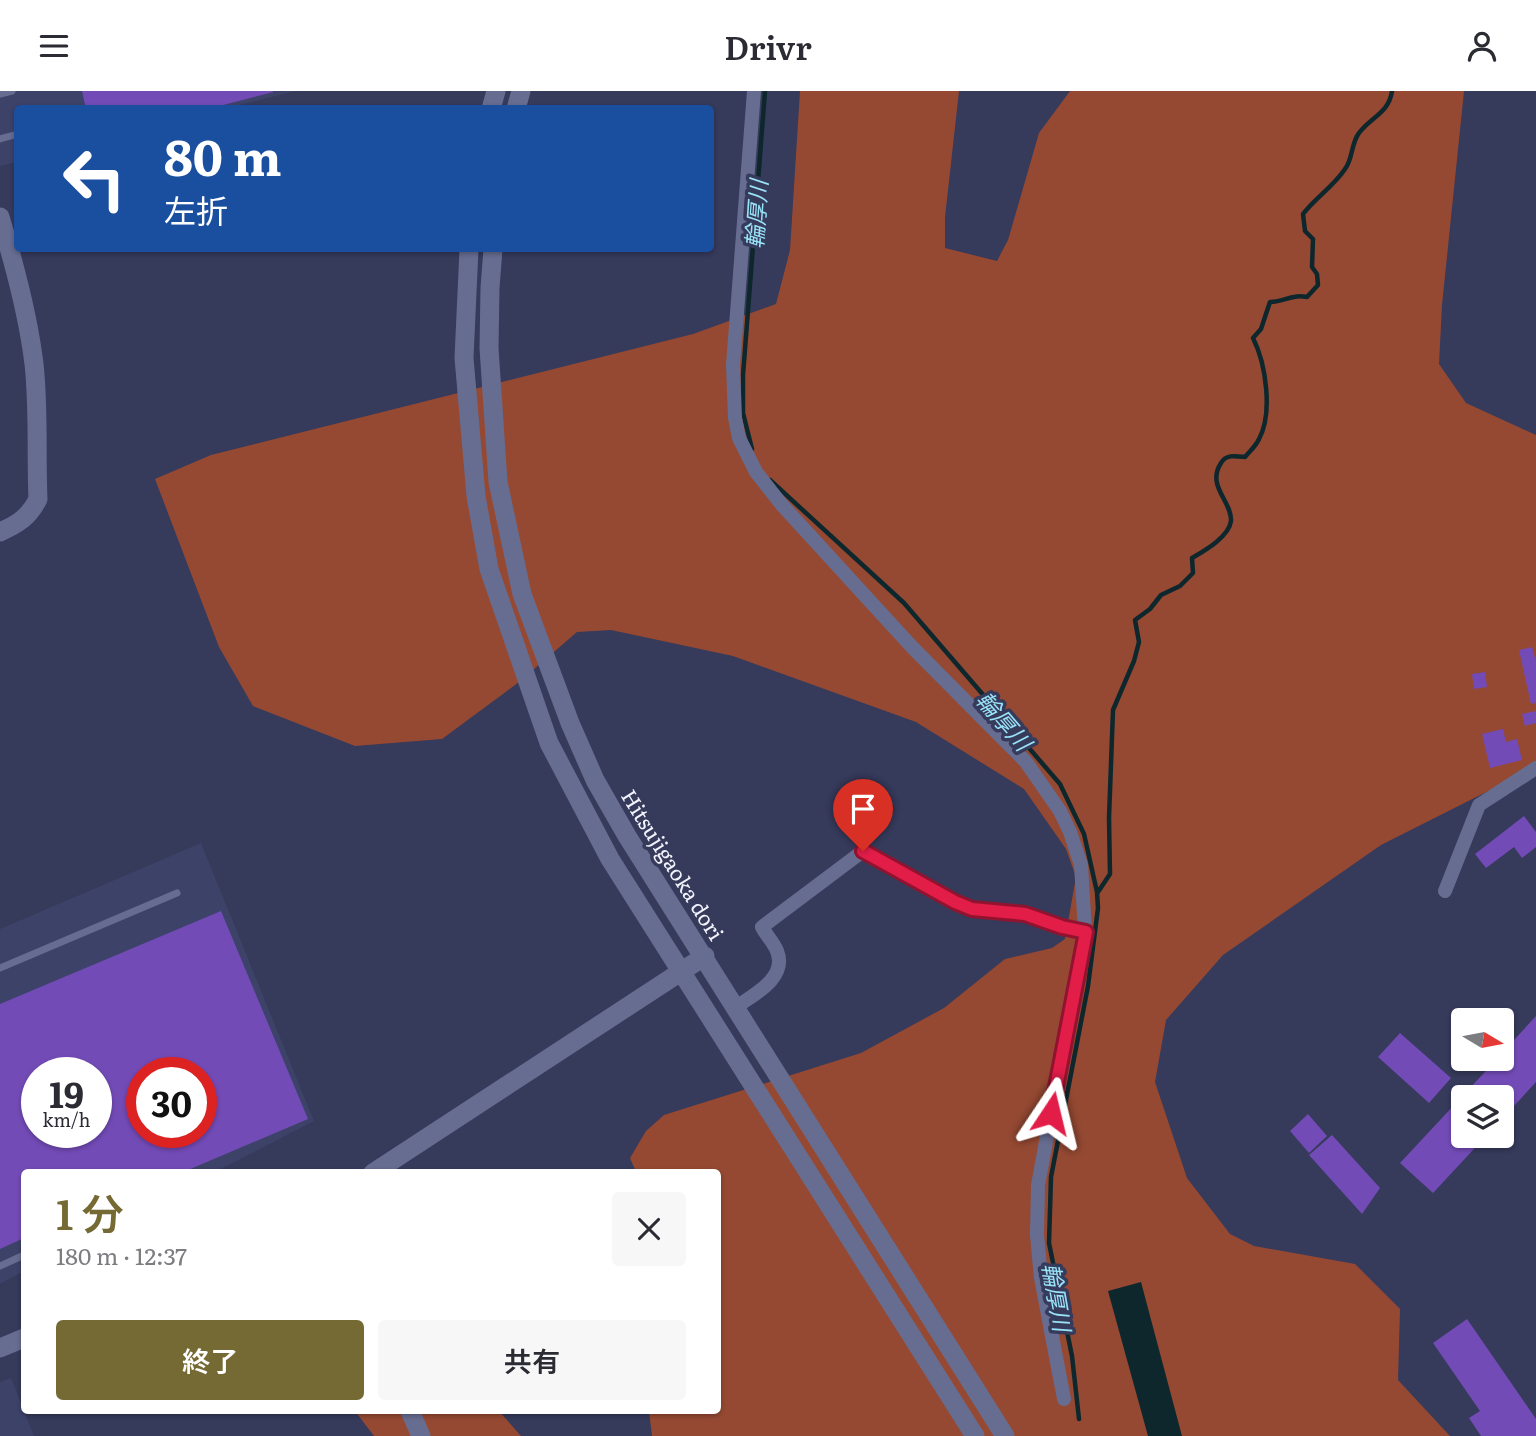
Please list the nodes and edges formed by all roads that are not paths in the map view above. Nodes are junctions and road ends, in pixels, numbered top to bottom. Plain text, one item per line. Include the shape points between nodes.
1 (12, 91) edge
2 (754, 91) edge
3 (0, 94) edge
4 (0, 217) edge
5 (470, 252) edge
6 (493, 252) edge
7 (0, 532) edge
8 (1536, 768) edge
9 (1445, 891) dead end
10 (177, 893) dead end
11 (1086, 932) junction
12 (705, 956) junction
13 (0, 968) edge
14 (680, 973) junction
15 (736, 1007) junction
16 (379, 1169) edge
17 (21, 1256) edge
18 (0, 1266) edge
19 (21, 1339) edge
20 (0, 1348) edge
21 (1064, 1399) dead end
22 (411, 1414) edge
23 (421, 1436) edge
24 (975, 1436) edge
25 (1005, 1436) edge

1 - 3 lane
2 - 11 street via 733,365 739,438 782,505 1026,762 1070,832 1081,865
4 - 7 main road via 18,274 34,368 37,499 20,523
5 - 14 main road via 465,384 476,496 489,569 549,743 610,859
6 - 12 main road, Hitsujigaoka dori via 489,348 498,482 522,594 596,780
8 - 9 street via 1479,805
10 - 13 lane
11 - 15 street via 1025,914 972,909 863,851 762,927 778,951 776,973
11 - 21 street via 1038,1185 1041,1278
12 - 14 main road
12 - 15 main road, Hitsujigaoka dori
14 - 16 main road
14 - 24 main road
15 - 25 main road, Hitsujigaoka dori
17 - 18 lane
19 - 20 main road
22 - 23 main road

